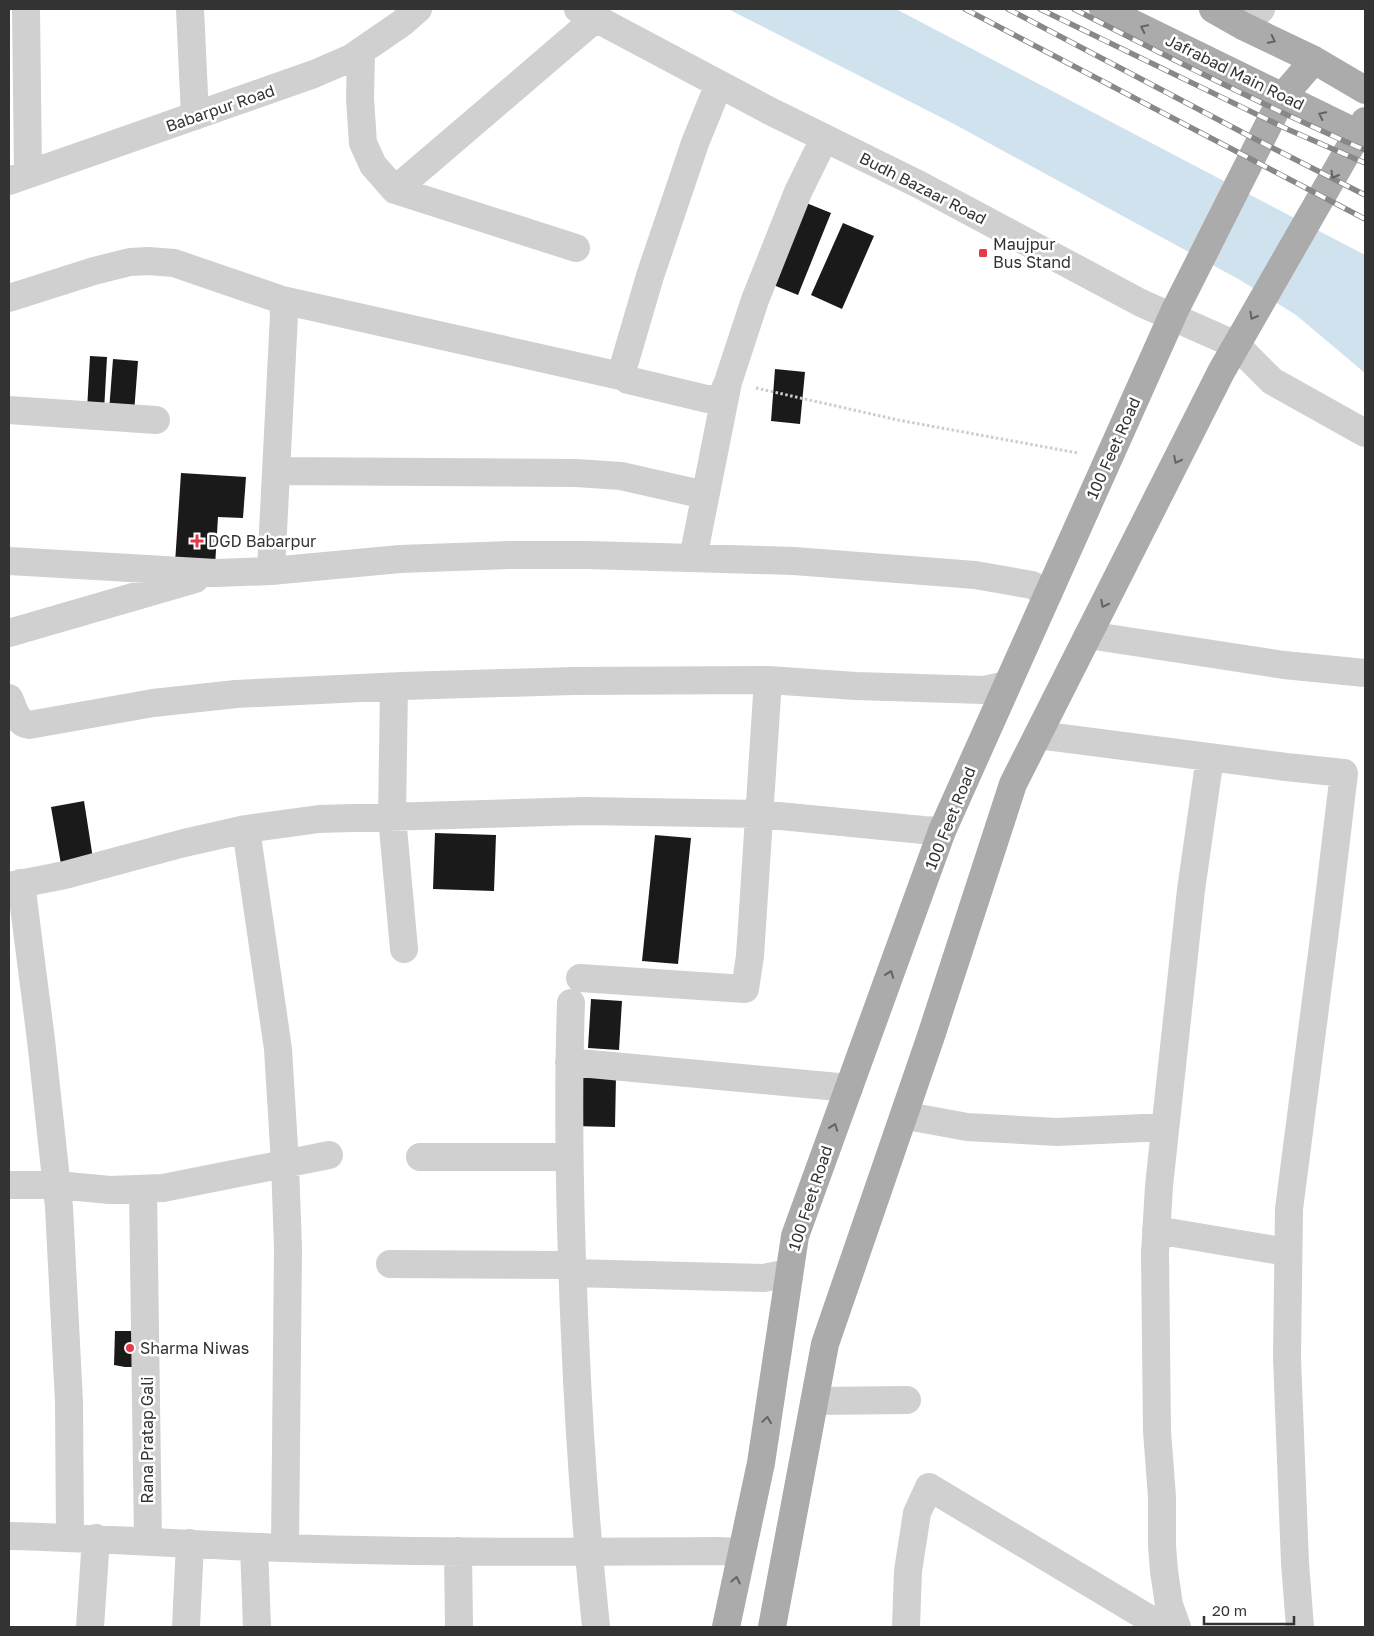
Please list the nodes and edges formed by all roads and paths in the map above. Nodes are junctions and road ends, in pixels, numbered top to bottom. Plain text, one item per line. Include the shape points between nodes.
1 (26, 9) edge
2 (190, 9) edge
3 (418, 9) edge
4 (1104, 9) edge
5 (1213, 9) edge
6 (587, 13) edge
7 (1252, 17) edge
8 (361, 51) junction
9 (1314, 60) junction
10 (720, 84) junction
11 (1365, 90) edge
12 (1283, 96) junction
13 (195, 116) junction
14 (1363, 130) edge
15 (824, 138) junction
16 (18, 177) edge
17 (395, 190) junction
18 (576, 248) dead end
19 (9, 298) edge
20 (282, 300) junction
21 (1172, 316) junction
22 (1236, 345) junction
23 (625, 377) junction
24 (728, 382) junction
25 (9, 410) edge
26 (156, 420) dead end
27 (1365, 433) edge
28 (1084, 454) dead end
29 (276, 471) junction
30 (706, 495) junction
31 (693, 558) junction
32 (9, 561) edge
33 (271, 571) junction
34 (216, 573) junction
35 (1048, 594) junction
36 (9, 633) edge
37 (1088, 635) junction
38 (1365, 673) edge
39 (768, 680) junction
40 (394, 686) junction
41 (1007, 686) junction
42 (9, 698) edge
43 (1038, 735) junction
44 (1210, 757) junction
45 (760, 814) junction
46 (392, 818) junction
47 (246, 829) junction
48 (942, 831) junction
49 (15, 884) edge
50 (404, 949) dead end
51 (569, 1062) junction
52 (849, 1088) junction
53 (905, 1112) junction
54 (1165, 1127) junction
55 (328, 1155) dead end
56 (420, 1157) dead end
57 (569, 1157) junction
58 (285, 1163) junction
59 (9, 1185) edge
60 (57, 1185) junction
61 (143, 1189) junction
62 (1156, 1230) junction
63 (1287, 1252) junction
64 (390, 1264) dead end
65 (572, 1269) junction
66 (788, 1273) junction
67 (907, 1400) dead end
68 (815, 1401) junction
69 (9, 1536) edge
70 (83, 1538) junction
71 (148, 1541) junction
72 (190, 1543) junction
73 (254, 1547) junction
74 (285, 1548) junction
75 (458, 1551) junction
76 (588, 1552) junction
77 (742, 1552) junction
78 (90, 1627) edge
79 (186, 1627) edge
80 (257, 1627) edge
81 (459, 1627) edge
82 (596, 1627) edge
83 (726, 1627) edge
84 (772, 1627) edge
85 (906, 1627) edge
86 (1163, 1627) edge
87 (1177, 1627) edge
88 (1300, 1627) edge

1 - 16 street
2 - 13 street
3 - 8 street, Babarpur Road
12 -> 4 main road, Jafrabad Main Road
5 - 7 main road
6 - 10 street, Budh Bazaar Road
6 - 17 street
7 -> 9 main road
8 - 13 street, Babarpur Road via 314,74
8 - 17 street via 360,99 364,143 373,165
9 - 11 main road
9 - 12 main road, 100 Feet Road
10 - 15 street, Budh Bazaar Road
10 - 23 street via 695,143 650,276 623,368
14 -> 12 main road, Jafrabad Main Road
12 - 21 main road, 100 Feet Road
13 - 16 street, Babarpur Road
14 -> 22 main road
15 - 21 street, Budh Bazaar Road via 920,185 1141,303
15 - 24 street via 798,192 755,300
17 - 18 street
19 - 20 street via 94,271 148,261 174,263
20 - 23 street
20 - 29 street via 284,315
21 - 22 street, Budh Bazaar Road
21 - 35 main road, 100 Feet Road
22 - 27 street, Budh Bazaar Road via 1272,381
22 -> 37 main road
23 - 24 street via 706,399 720,397
24 - 28 path via 898,420
24 - 30 street
25 - 26 street
29 - 30 street via 576,472 621,476
29 - 33 street
30 - 31 street
31 - 33 street via 502,556 358,562
31 - 35 street via 794,561 975,575 1032,584
32 - 34 street
33 - 34 street
34 - 36 street
35 - 41 main road, 100 Feet Road
37 - 38 street via 1284,666
37 - 43 main road
39 - 40 street
39 - 41 street via 984,690
39 - 45 street
40 - 42 street via 236,694 153,703 29,724 18,720
40 - 46 street
41 - 48 main road, 100 Feet Road
43 - 44 street
43 - 53 main road via 1013,784
44 - 54 street via 1191,890
44 - 63 street via 1344,773 1289,1209
45 - 46 street via 584,811
45 - 48 street
45 - 51 street via 745,989 575,991
46 - 47 street via 319,819
46 - 50 street
47 - 49 street via 65,875
47 - 58 street via 278,1049
52 -> 48 main road, 100 Feet Road
49 - 60 street via 41,1040
51 - 52 street
51 - 57 street
66 -> 52 main road, 100 Feet Road via 795,1236
53 - 54 street via 918,1118 966,1127 1057,1132
53 - 68 main road via 825,1344
54 - 62 street
55 - 58 street
56 - 57 street
57 - 65 street
58 - 61 street via 163,1188
58 - 74 street via 288,1249
59 - 60 street
60 - 61 street via 110,1190
60 - 70 street via 69,1402
61 - 71 street, Rana Pratap Gali
62 - 63 street
62 - 87 street via 1157,1431 1162,1545 1169,1605
63 - 88 street via 1289,1426
64 - 65 street
65 - 66 street via 764,1278
65 - 76 street
77 -> 66 main road, 100 Feet Road via 761,1463
67 - 68 street
68 - 84 main road
69 - 70 street
70 - 71 street
70 - 78 street
71 - 72 street
72 - 73 street
72 - 79 street
73 - 74 street
73 - 80 street
74 - 75 street
75 - 76 street
75 - 81 street
76 - 77 street
76 - 82 street
83 -> 77 main road, 100 Feet Road
85 - 86 street via 908,1571 917,1513 929,1486

